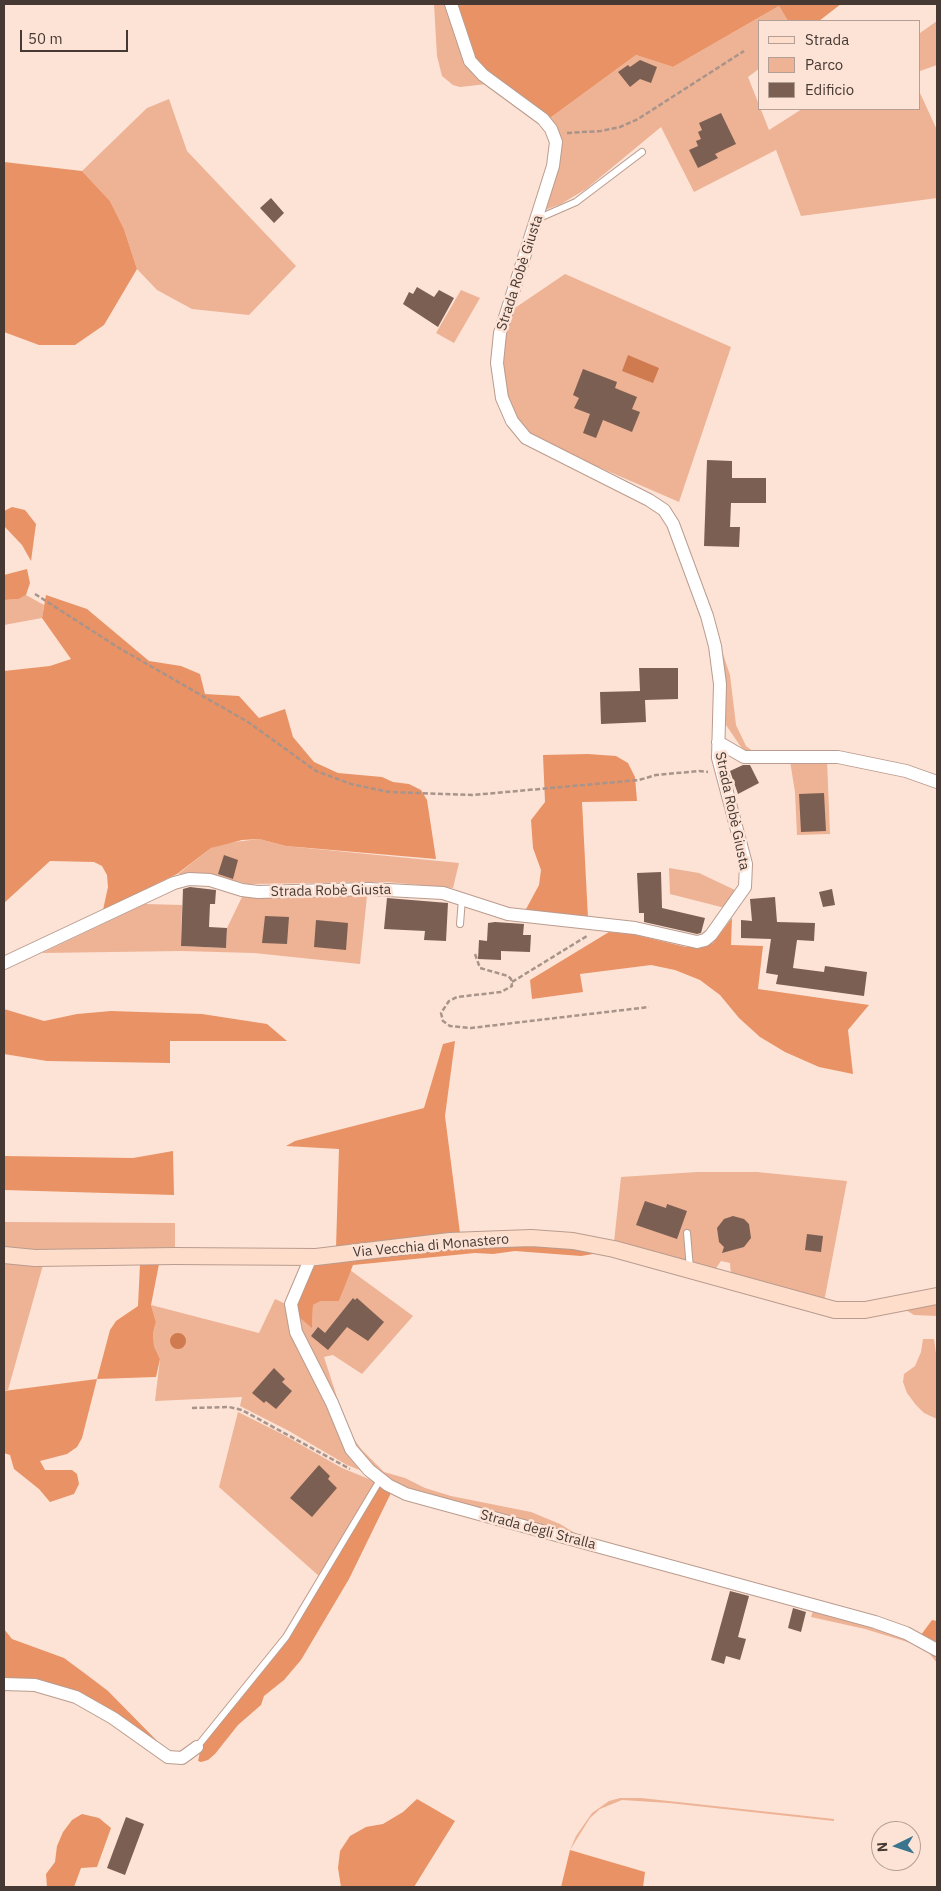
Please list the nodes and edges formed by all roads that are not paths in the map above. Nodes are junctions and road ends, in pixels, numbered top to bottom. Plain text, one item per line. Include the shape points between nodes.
1 (451, 4) edge
2 (642, 152) dead end
3 (537, 219) junction
4 (718, 742) junction
5 (937, 782) edge
6 (462, 898) junction
7 (460, 924) dead end
8 (4, 963) edge
9 (687, 1233) dead end
10 (4, 1255) edge
11 (311, 1257) junction
12 (690, 1271) junction
13 (937, 1296) edge
14 (380, 1480) junction
15 (937, 1650) edge
16 (4, 1684) edge
17 (197, 1748) joint

1 - 3 street, Strada Robè Giusta via 470,61 543,119 553,132 555,160
2 - 3 lane via 576,202
3 - 4 street, Strada Robè Giusta via 500,333 498,373 506,408 517,429 529,441 649,500 668,516 683,548 715,646 720,684
4 - 5 street via 744,758 838,757 906,771
4 - 6 street, Strada Robè Giusta via 722,775 747,878 743,891 708,938 701,942 635,928 508,914
6 - 7 lane
6 - 8 street, Strada Robè Giusta via 443,893 379,889 247,891 210,880 189,879 174,883
9 - 12 lane
10 - 11 street, Via Vecchia di Monastero via 35,1258
11 - 12 street, Via Vecchia di Monastero via 450,1241 517,1238 594,1244
11 - 14 street, Strada degli Stralla via 291,1304 296,1332 332,1403 348,1444
12 - 13 street, Via Vecchia di Monastero via 840,1310 865,1310
14 - 15 street, Strada degli Stralla via 406,1494 875,1622 906,1633
14 - 17 lane via 286,1637
16 - 17 street via 36,1685 76,1697 113,1718 168,1757 182,1758

